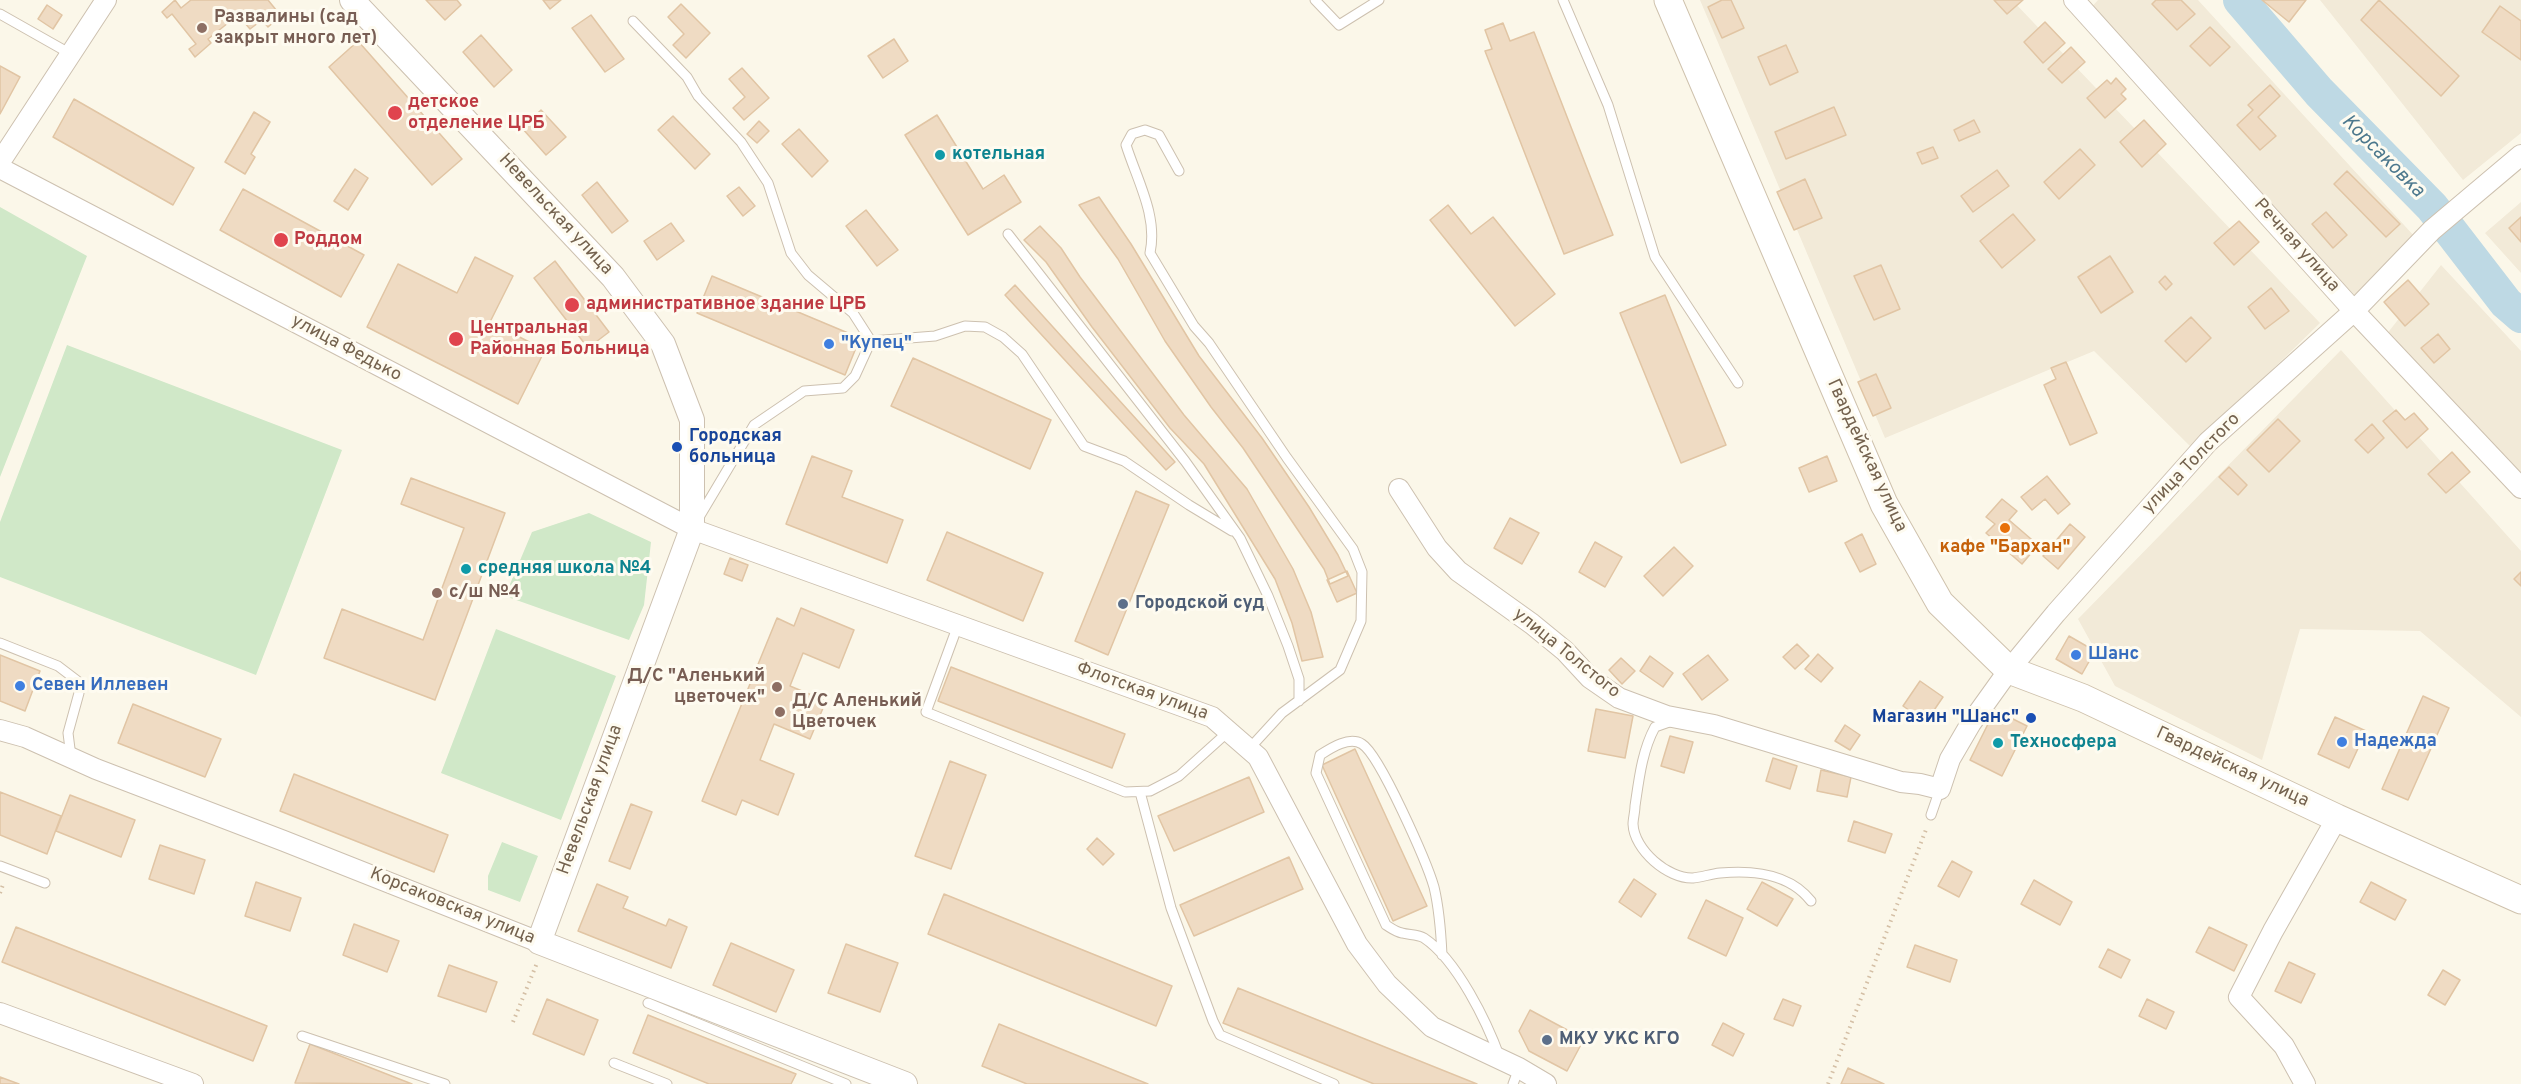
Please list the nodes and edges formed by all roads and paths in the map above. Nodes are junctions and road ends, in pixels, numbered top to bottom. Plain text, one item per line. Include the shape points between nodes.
1 (106, 0) edge
2 (352, 0) edge
3 (1315, 0) edge
4 (1379, 0) edge
5 (1563, 0) edge
6 (1668, 0) edge
7 (2074, 0) edge
8 (0, 14) edge
9 (633, 21) dead end
10 (69, 53) junction
11 (2521, 155) edge
12 (0, 162) edge
13 (0, 168) edge
14 (1179, 171) dead end
15 (1008, 234) dead end
16 (2354, 311) junction
17 (871, 341) junction
18 (1737, 383) dead end
19 (2521, 488) edge
20 (1399, 489) dead end
21 (692, 529) junction
22 (1236, 533) junction
23 (958, 625) junction
24 (0, 643) edge
25 (2009, 670) junction
26 (1299, 701) junction
27 (1688, 720) junction
28 (0, 730) edge
29 (1229, 732) junction
30 (1249, 749) junction
31 (70, 758) junction
32 (1940, 789) junction
33 (1140, 792) junction
34 (1931, 815) joint
35 (2337, 818) junction
36 (0, 866) edge
37 (45, 883) dead end
38 (2521, 900) edge
39 (1811, 901) dead end
40 (538, 952) junction
41 (1442, 955) junction
42 (648, 1003) dead end
43 (0, 1013) edge
44 (513, 1022) dead end
45 (302, 1036) dead end
46 (614, 1063) dead end
47 (1511, 1071) edge
48 (193, 1084) edge
49 (445, 1084) edge
50 (667, 1084) edge
51 (846, 1084) edge
52 (905, 1084) edge
53 (1334, 1084) edge
54 (1546, 1084) edge
55 (1828, 1084) edge
56 (2305, 1084) edge

1 - 10 street
2 - 21 street, Невельская улица via 613,277 663,345 692,420
3 - 4 lane via 1339,25
5 - 18 lane via 1608,105 1655,257
6 - 25 main road, Гвардейская улица via 1884,504 1940,603
7 - 16 street, Речная улица
8 - 10 lane
9 - 17 lane via 741,142 768,183 791,254 808,275 853,313
10 - 12 street
11 - 16 street, улица Толстого via 2432,231
13 - 21 street, улица Федько
14 - 26 lane via 1159,135 1145,130 1132,134 1126,145 1151,220 1150,253 1194,326 1353,549 1362,572 1361,621 1340,670
15 - 22 lane via 1185,461
16 - 19 street, Речная улица
16 - 25 street, улица Толстого via 2208,442
17 - 21 lane via 855,376 843,388 804,391 754,425
17 - 22 lane via 935,336 965,326 985,327 1022,354 1084,446 1124,460
20 - 27 street, улица Толстого via 1437,548 1458,571 1565,651 1590,678 1618,698 1667,717
21 - 23 street, Флотская улица
21 - 40 street, Невельская улица
22 - 26 lane via 1288,646 1299,679
23 - 29 street, Флотская улица via 1212,717
23 - 33 lane via 926,712 1125,792
24 - 31 lane via 58,666 79,682 69,733
25 - 32 street, улица Толстого via 1950,759
25 - 35 main road, Гвардейская улица via 2083,698
26 - 30 lane via 1282,713
27 - 32 street, улица Толстого via 1714,724 1902,782
27 - 39 lane via 1666,721 1655,727 1648,740 1633,826 1646,856 1671,873 1691,878 1761,872 1801,889
28 - 31 street, Корсаковская улица
29 - 30 street, Флотская улица
29 - 33 lane via 1179,776
30 - 47 street, Флотская улица via 1258,757 1357,944 1387,984 1432,1026
31 - 40 street, Корсаковская улица
32 - 34 lane
33 - 53 lane via 1172,908 1220,1035
34 - 55 path
35 - 38 main road, Гвардейская улица
35 - 56 street via 2239,997 2284,1046
36 - 37 lane
40 - 44 path
40 - 52 street, Корсаковская улица
41 - 41 lane via 1434,887 1419,845 1373,755 1361,743 1335,746 1320,755 1316,773 1386,925 1423,937
41 - 47 lane via 1466,987
42 - 51 lane
43 - 48 street
45 - 49 lane
46 - 50 lane
47 - 54 street, Флотская улица

